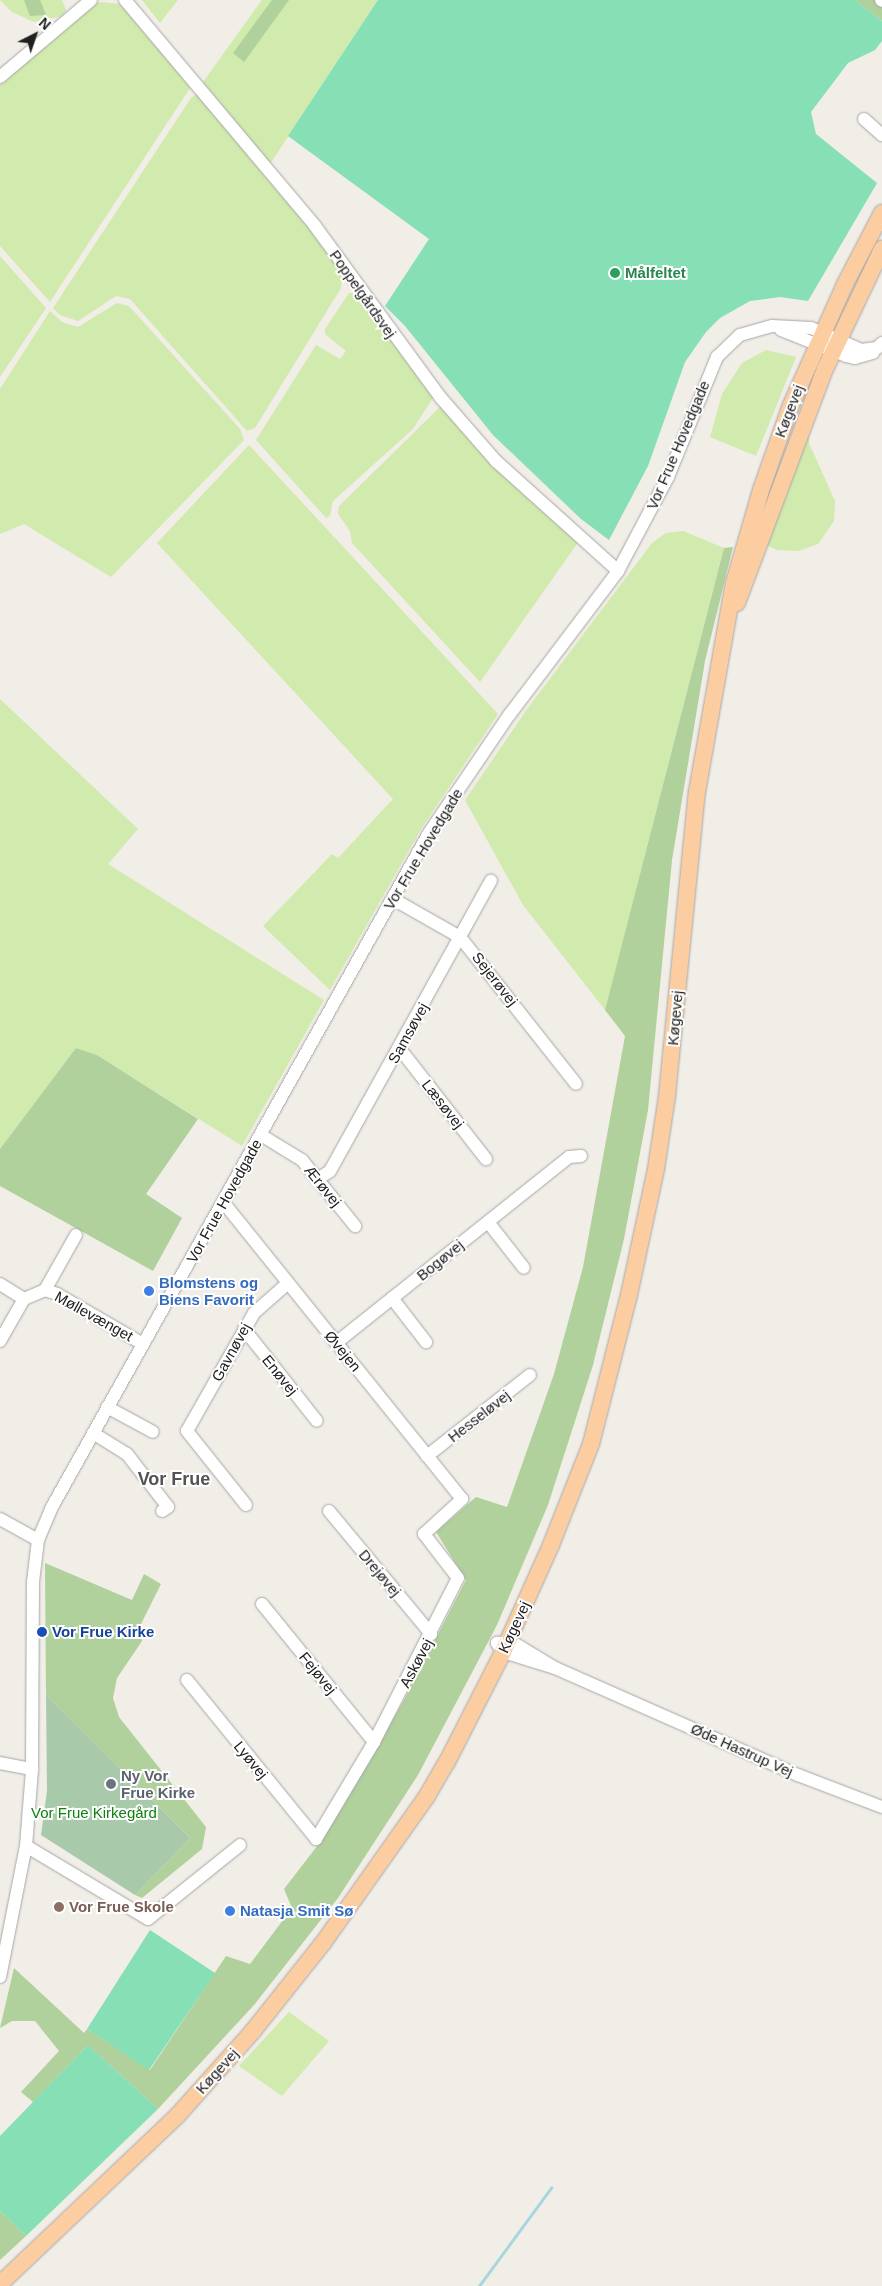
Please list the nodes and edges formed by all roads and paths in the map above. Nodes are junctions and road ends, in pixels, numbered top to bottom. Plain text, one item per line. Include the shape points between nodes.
1 (91, 0) edge
2 (125, 0) edge
3 (0, 76) edge
4 (864, 119) dead end
5 (882, 135) edge
6 (882, 213) edge
7 (882, 249) edge
8 (820, 338) junction
9 (882, 344) edge
10 (835, 345) junction
11 (618, 571) junction
12 (729, 621) junction
13 (491, 881) dead end
14 (393, 899) junction
15 (460, 937) junction
16 (400, 1049) junction
17 (576, 1084) dead end
18 (261, 1135) junction
19 (581, 1156) dead end
20 (486, 1159) dead end
21 (318, 1179) junction
22 (224, 1202) junction
23 (488, 1222) junction
24 (355, 1226) dead end
25 (76, 1235) dead end
26 (524, 1268) dead end
27 (288, 1283) junction
28 (0, 1284) edge
29 (45, 1290) junction
30 (392, 1298) junction
31 (24, 1299) junction
32 (244, 1329) junction
33 (0, 1341) edge
34 (426, 1342) dead end
35 (336, 1343) junction
36 (143, 1344) junction
37 (530, 1375) dead end
38 (108, 1407) junction
39 (317, 1421) dead end
40 (153, 1432) dead end
41 (93, 1433) junction
42 (428, 1456) junction
43 (462, 1499) joint
44 (246, 1505) dead end
45 (162, 1511) dead end
46 (329, 1511) dead end
47 (0, 1520) edge
48 (38, 1540) junction
49 (262, 1604) dead end
50 (432, 1634) junction
51 (502, 1645) junction
52 (187, 1680) dead end
53 (374, 1742) junction
54 (0, 1763) edge
55 (32, 1769) junction
56 (882, 1807) edge
57 (316, 1839) joint
58 (240, 1845) dead end
59 (26, 1846) junction
60 (0, 1977) edge
61 (0, 2284) edge

1 - 3 street
2 - 11 street, Poppelgårdsvej via 315,226 441,398 496,461
4 - 5 street
6 - 8 main road, Køgevej
7 - 10 main road, Køgevej
8 - 10 street, Vor Frue Hovedgade
8 - 11 street, Vor Frue Hovedgade via 772,326 740,335 717,357 668,477
8 - 12 main road, Køgevej via 760,490 734,583
9 - 10 street, Vor Frue Hovedgade via 861,350
10 - 12 main road, Køgevej
11 - 14 street, Vor Frue Hovedgade via 464,780
12 - 51 main road, Køgevej via 697,792 667,1096 656,1170 627,1303 597,1411
13 - 15 street, Samsøvej
14 - 15 street, Sejerøvej
14 - 18 street, Vor Frue Hovedgade
15 - 16 street, Samsøvej
15 - 17 street, Sejerøvej
16 - 20 street, Læsøvej
16 - 21 street, Samsøvej via 330,1171
18 - 21 street, Ærøvej via 302,1160
18 - 22 street, Vor Frue Hovedgade
19 - 23 street, Bogøvej via 569,1157
21 - 24 street, Ærøvej
22 - 27 street, Øvejen
22 - 36 street, Vor Frue Hovedgade
23 - 26 street
23 - 30 street, Bogøvej
25 - 29 street, Møllevænget
27 - 32 street, Gavnøvej via 263,1302
27 - 35 street, Øvejen
28 - 31 street
29 - 31 street, Møllevænget
29 - 36 street, Møllevænget
30 - 34 street
30 - 35 street, Bogøvej
31 - 33 street
32 - 39 street, Enøvej
32 - 44 street, Gavnøvej via 187,1431
35 - 42 street, Øvejen
36 - 38 street, Vor Frue Hovedgade
37 - 42 street, Hesseløvej
38 - 40 street
38 - 41 street, Vor Frue Hovedgade
41 - 45 street via 127,1454 168,1507
41 - 48 street, Vor Frue Hovedgade via 52,1507
42 - 43 street, Øvejen
43 - 50 street, Askøvej via 424,1534 458,1578
46 - 50 street, Drejøvej
47 - 48 street
48 - 55 street, Vor Frue Hovedgade via 33,1582
49 - 53 street, Fejøvej
50 - 53 street, Askøvej
51 - 56 street, Øde Hastrup Vej via 798,1775
51 - 61 main road, Køgevej via 401,1830 312,1958 214,2076 138,2156
52 - 57 street, Lyøvej
53 - 57 street, Askøvej
54 - 55 street
55 - 59 street, Vor Frue Hovedgade
58 - 59 street via 148,1919
59 - 60 street, Vor Frue Hovedgade

